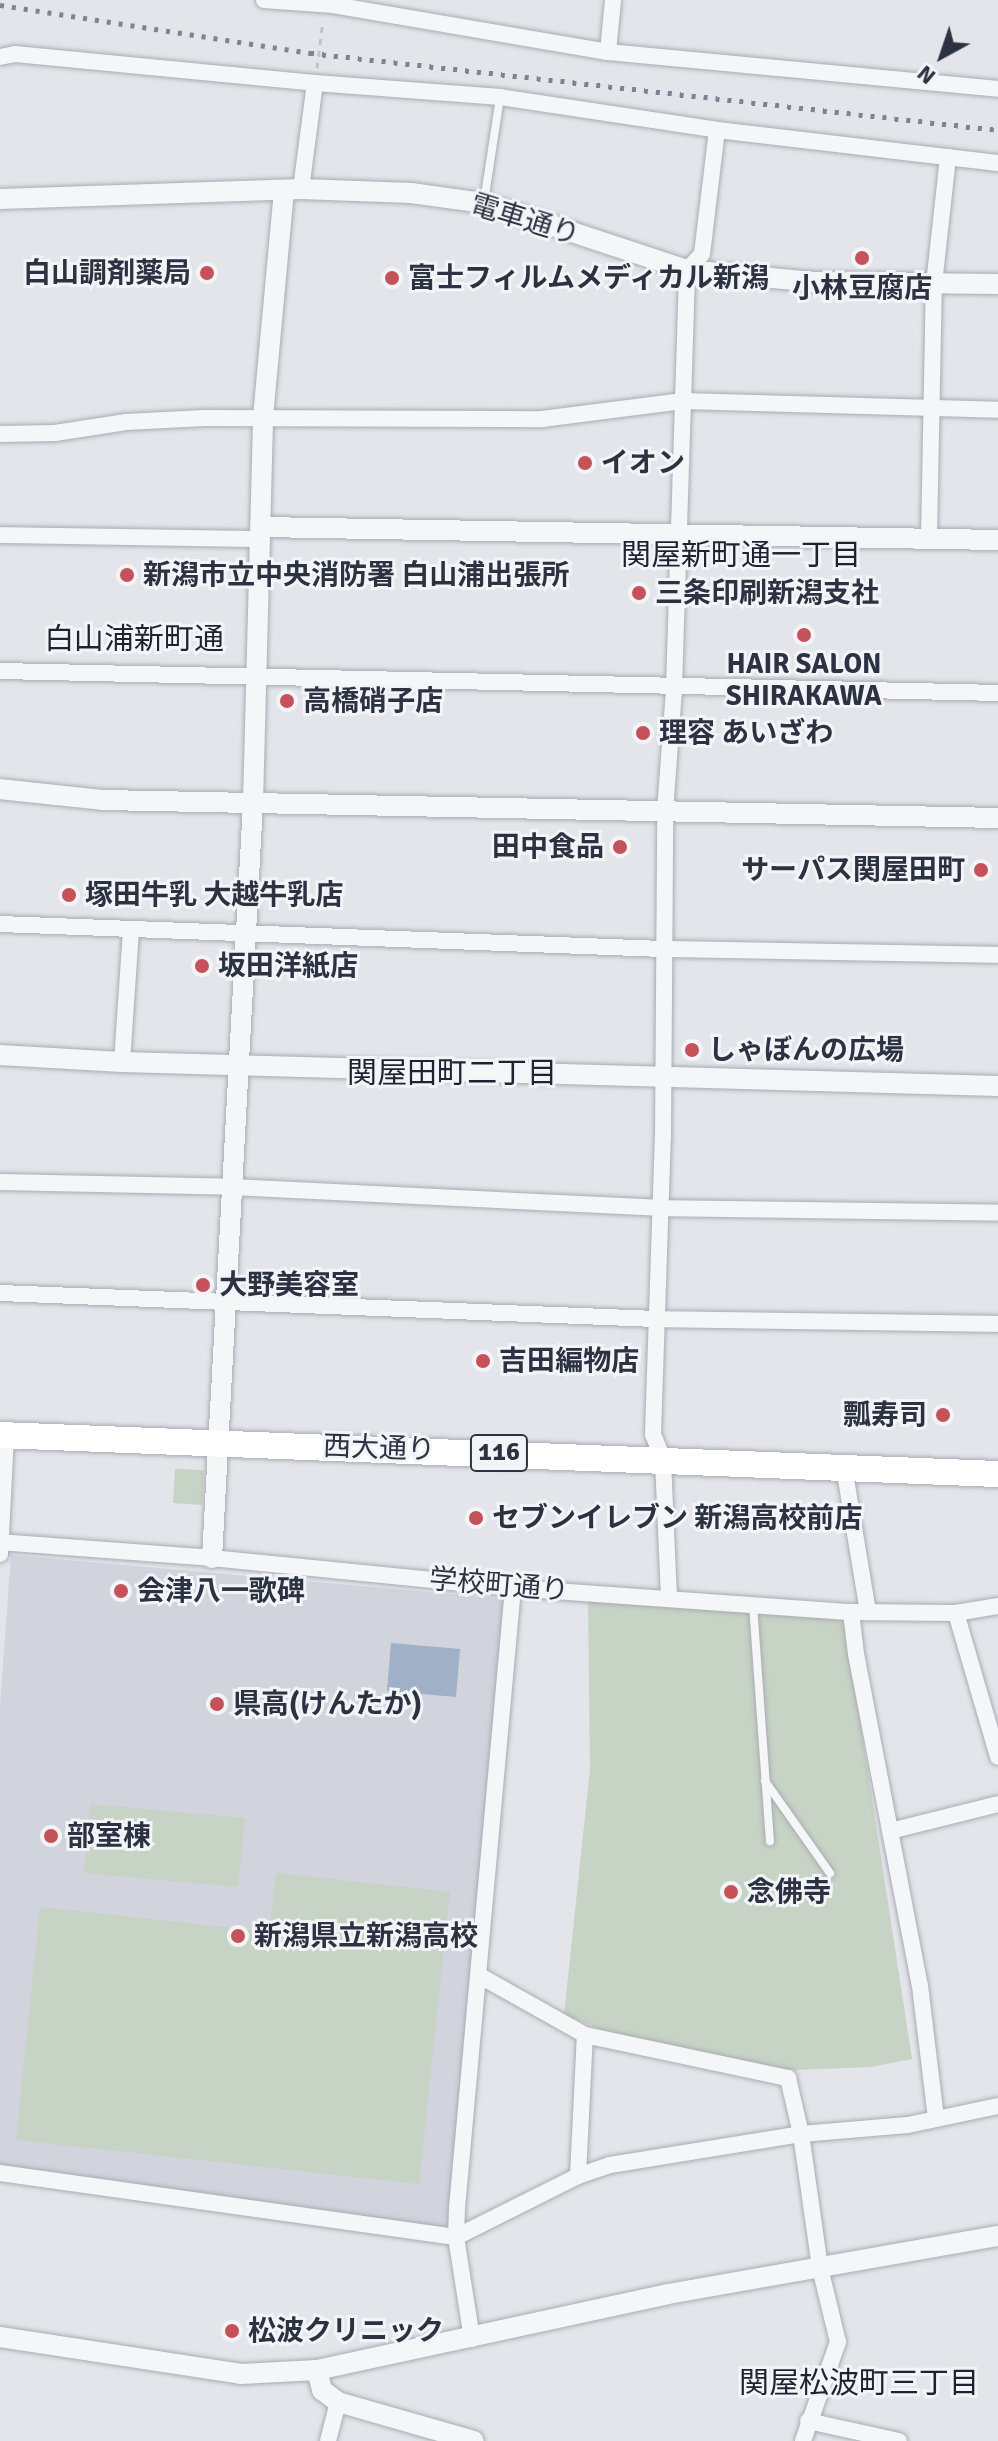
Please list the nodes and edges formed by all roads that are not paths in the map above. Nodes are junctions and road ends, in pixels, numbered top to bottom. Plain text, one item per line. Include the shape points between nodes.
1 (264, 0) edge
2 (613, 0) edge
3 (334, 3) edge
4 (608, 52) junction
5 (0, 57) edge
6 (315, 83) junction
7 (998, 89) edge
8 (500, 97) junction
9 (717, 130) junction
10 (948, 157) junction
11 (998, 163) edge
12 (292, 190) junction
13 (0, 199) edge
14 (484, 203) junction
15 (687, 270) junction
16 (934, 284) junction
17 (998, 284) edge
18 (683, 401) junction
19 (931, 407) junction
20 (998, 410) edge
21 (263, 417) junction
22 (0, 434) edge
23 (261, 533) junction
24 (676, 534) junction
25 (0, 535) edge
26 (929, 538) junction
27 (998, 540) edge
28 (0, 671) edge
29 (257, 678) junction
30 (674, 688) junction
31 (998, 693) edge
32 (0, 789) edge
33 (253, 803) junction
34 (665, 812) junction
35 (998, 818) edge
36 (0, 924) edge
37 (131, 929) junction
38 (246, 935) junction
39 (664, 949) junction
40 (998, 955) edge
41 (0, 1055) edge
42 (122, 1062) junction
43 (241, 1064) junction
44 (663, 1078) junction
45 (998, 1086) edge
46 (0, 1182) edge
47 (232, 1187) junction
48 (658, 1208) junction
49 (998, 1213) edge
50 (0, 1293) edge
51 (225, 1299) junction
52 (656, 1319) junction
53 (998, 1324) edge
54 (3, 1435) edge
55 (217, 1442) junction
56 (663, 1459) junction
57 (844, 1467) junction
58 (998, 1474) edge
59 (0, 1542) edge
60 (0, 1554) edge
61 (212, 1558) junction
62 (513, 1588) junction
63 (669, 1598) junction
64 (753, 1604) junction
65 (998, 1606) edge
66 (860, 1612) junction
67 (956, 1613) junction
68 (998, 1757) edge
69 (765, 1780) junction
70 (998, 1804) edge
71 (890, 1831) junction
72 (770, 1841) dead end
73 (830, 1873) dead end
74 (480, 1976) junction
75 (585, 2035) junction
76 (998, 2106) edge
77 (936, 2118) junction
78 (801, 2134) junction
79 (0, 2173) edge
80 (578, 2176) junction
81 (998, 2236) edge
82 (456, 2237) junction
83 (820, 2268) junction
84 (0, 2337) edge
85 (472, 2339) junction
86 (317, 2370) junction
87 (338, 2402) junction
88 (808, 2421) junction
89 (328, 2441) edge
90 (474, 2441) edge
91 (803, 2441) edge
92 (899, 2441) edge

1 - 3 street
2 - 4 street
3 - 4 street
4 - 7 street
5 - 6 street via 15,54
6 - 8 street
6 - 12 street
8 - 9 street
8 - 14 lane
9 - 10 street
9 - 15 street via 702,254
10 - 11 street
10 - 16 street
12 - 13 street, 電車通り
12 - 14 street, 電車通り via 411,193
12 - 21 street
14 - 15 street, 電車通り
15 - 16 street, 電車通り via 815,282
15 - 18 street
16 - 17 street, 電車通り
16 - 19 street
18 - 19 street
18 - 21 street via 542,419
18 - 24 street
19 - 20 street
19 - 26 street
21 - 22 street
21 - 23 street
23 - 24 street
23 - 25 street
23 - 29 street
24 - 26 street
24 - 30 street
26 - 27 street
28 - 29 street
29 - 30 street
29 - 33 street
30 - 31 street
30 - 34 street
32 - 33 street via 103,800
33 - 34 street
33 - 38 street
34 - 35 street
34 - 39 street
36 - 37 street
37 - 38 street
37 - 42 street
38 - 39 street
38 - 43 street
39 - 40 street
39 - 44 street
41 - 42 street
42 - 43 street
43 - 44 street
43 - 47 street
44 - 45 street
44 - 48 street
46 - 47 street
47 - 48 street
47 - 51 street
48 - 49 street
48 - 52 street
50 - 51 street
51 - 52 street
51 - 55 street
52 - 53 street
52 - 56 street via 653,1434
54 - 55 highway, 西大通り / 116
54 - 59 street
55 - 56 highway, 西大通り / 116
55 - 61 street
56 - 57 highway, 西大通り / 116
56 - 63 street
57 - 58 highway, 西大通り / 116
57 - 66 street
59 - 60 street
59 - 61 street, 学校町通り
61 - 62 street, 学校町通り
62 - 63 street, 学校町通り
62 - 74 street
63 - 64 street, 学校町通り
64 - 66 street, 学校町通り
64 - 69 lane
65 - 67 street, 学校町通り
66 - 67 street, 学校町通り
66 - 71 street via 856,1654
67 - 68 street
69 - 72 lane
69 - 73 lane
70 - 71 street
71 - 77 street via 920,1986
74 - 75 street
74 - 82 street
75 - 78 street via 788,2078
75 - 80 street
76 - 77 street
77 - 78 street
78 - 80 street via 610,2165
78 - 83 street
79 - 82 street
80 - 82 street
81 - 83 street
82 - 85 street
83 - 85 street via 668,2294
83 - 88 street via 838,2342
84 - 86 street via 241,2374
85 - 86 street
86 - 87 street via 322,2390
87 - 89 street
87 - 90 street
88 - 91 street
88 - 92 street

